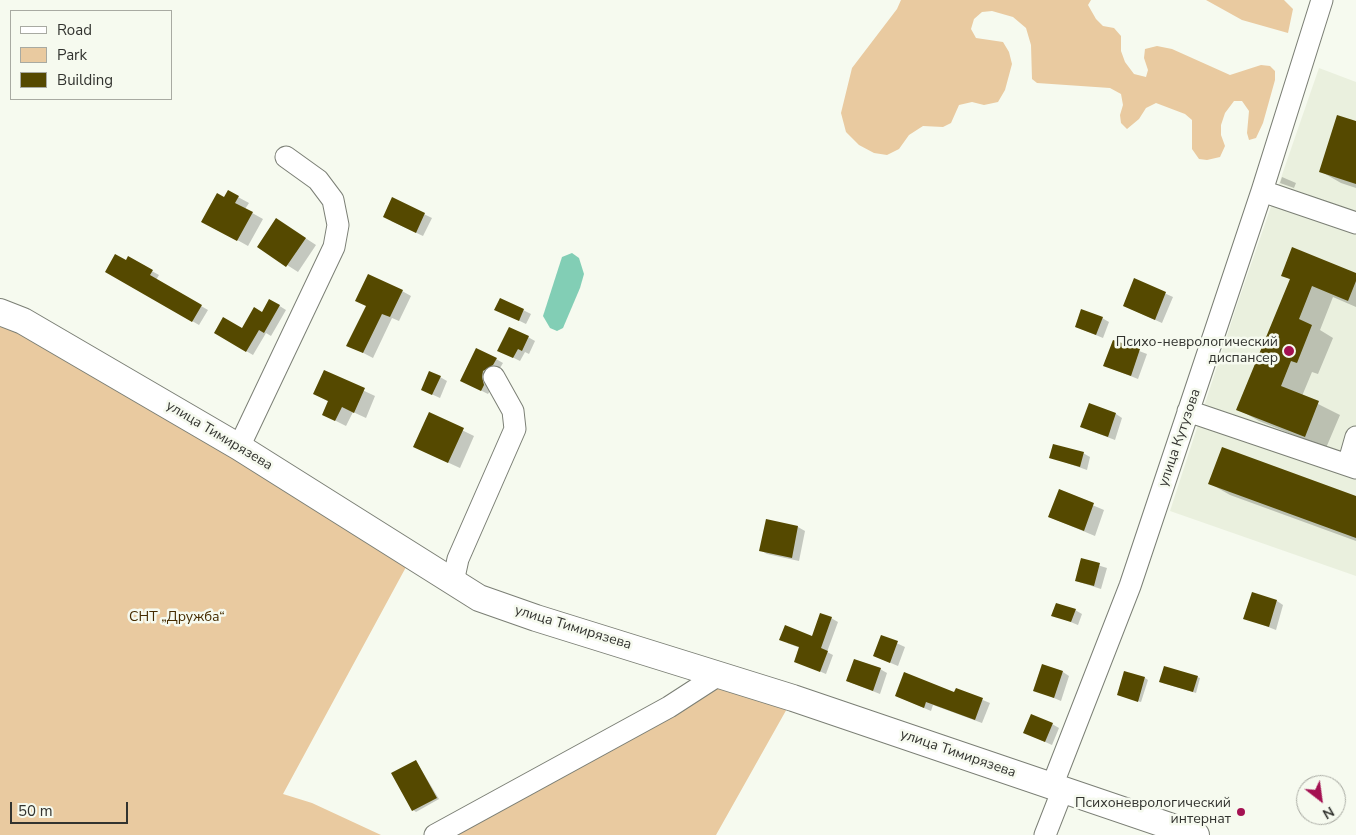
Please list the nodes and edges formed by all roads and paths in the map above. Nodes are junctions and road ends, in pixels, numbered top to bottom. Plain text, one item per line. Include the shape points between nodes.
1 (1322, 0) edge
2 (286, 157) dead end
3 (1262, 192) junction
4 (1356, 223) edge
5 (0, 312) edge
6 (494, 377) dead end
7 (1188, 411) junction
8 (1356, 437) edge
9 (239, 447) junction
10 (1352, 467) edge
11 (453, 582) junction
12 (720, 674) junction
13 (1058, 788) junction
14 (435, 835) edge
15 (1045, 835) edge
16 (1196, 835) edge

1 - 3 street, улица Кутузова
2 - 9 street via 318,180 333,200 338,225 334,246
3 - 4 street
3 - 7 street, улица Кутузова
5 - 9 main road, улица Тимирязева via 23,321
6 - 11 street via 513,411 515,429 458,559
7 - 10 street
7 - 13 street, улица Кутузова
8 - 10 street
9 - 11 main road, улица Тимирязева
11 - 12 main road, улица Тимирязева via 479,598 536,618
12 - 13 main road, улица Тимирязева
12 - 14 street via 669,707
13 - 15 street, улица Кутузова
13 - 16 main road, улица Тимирязева

